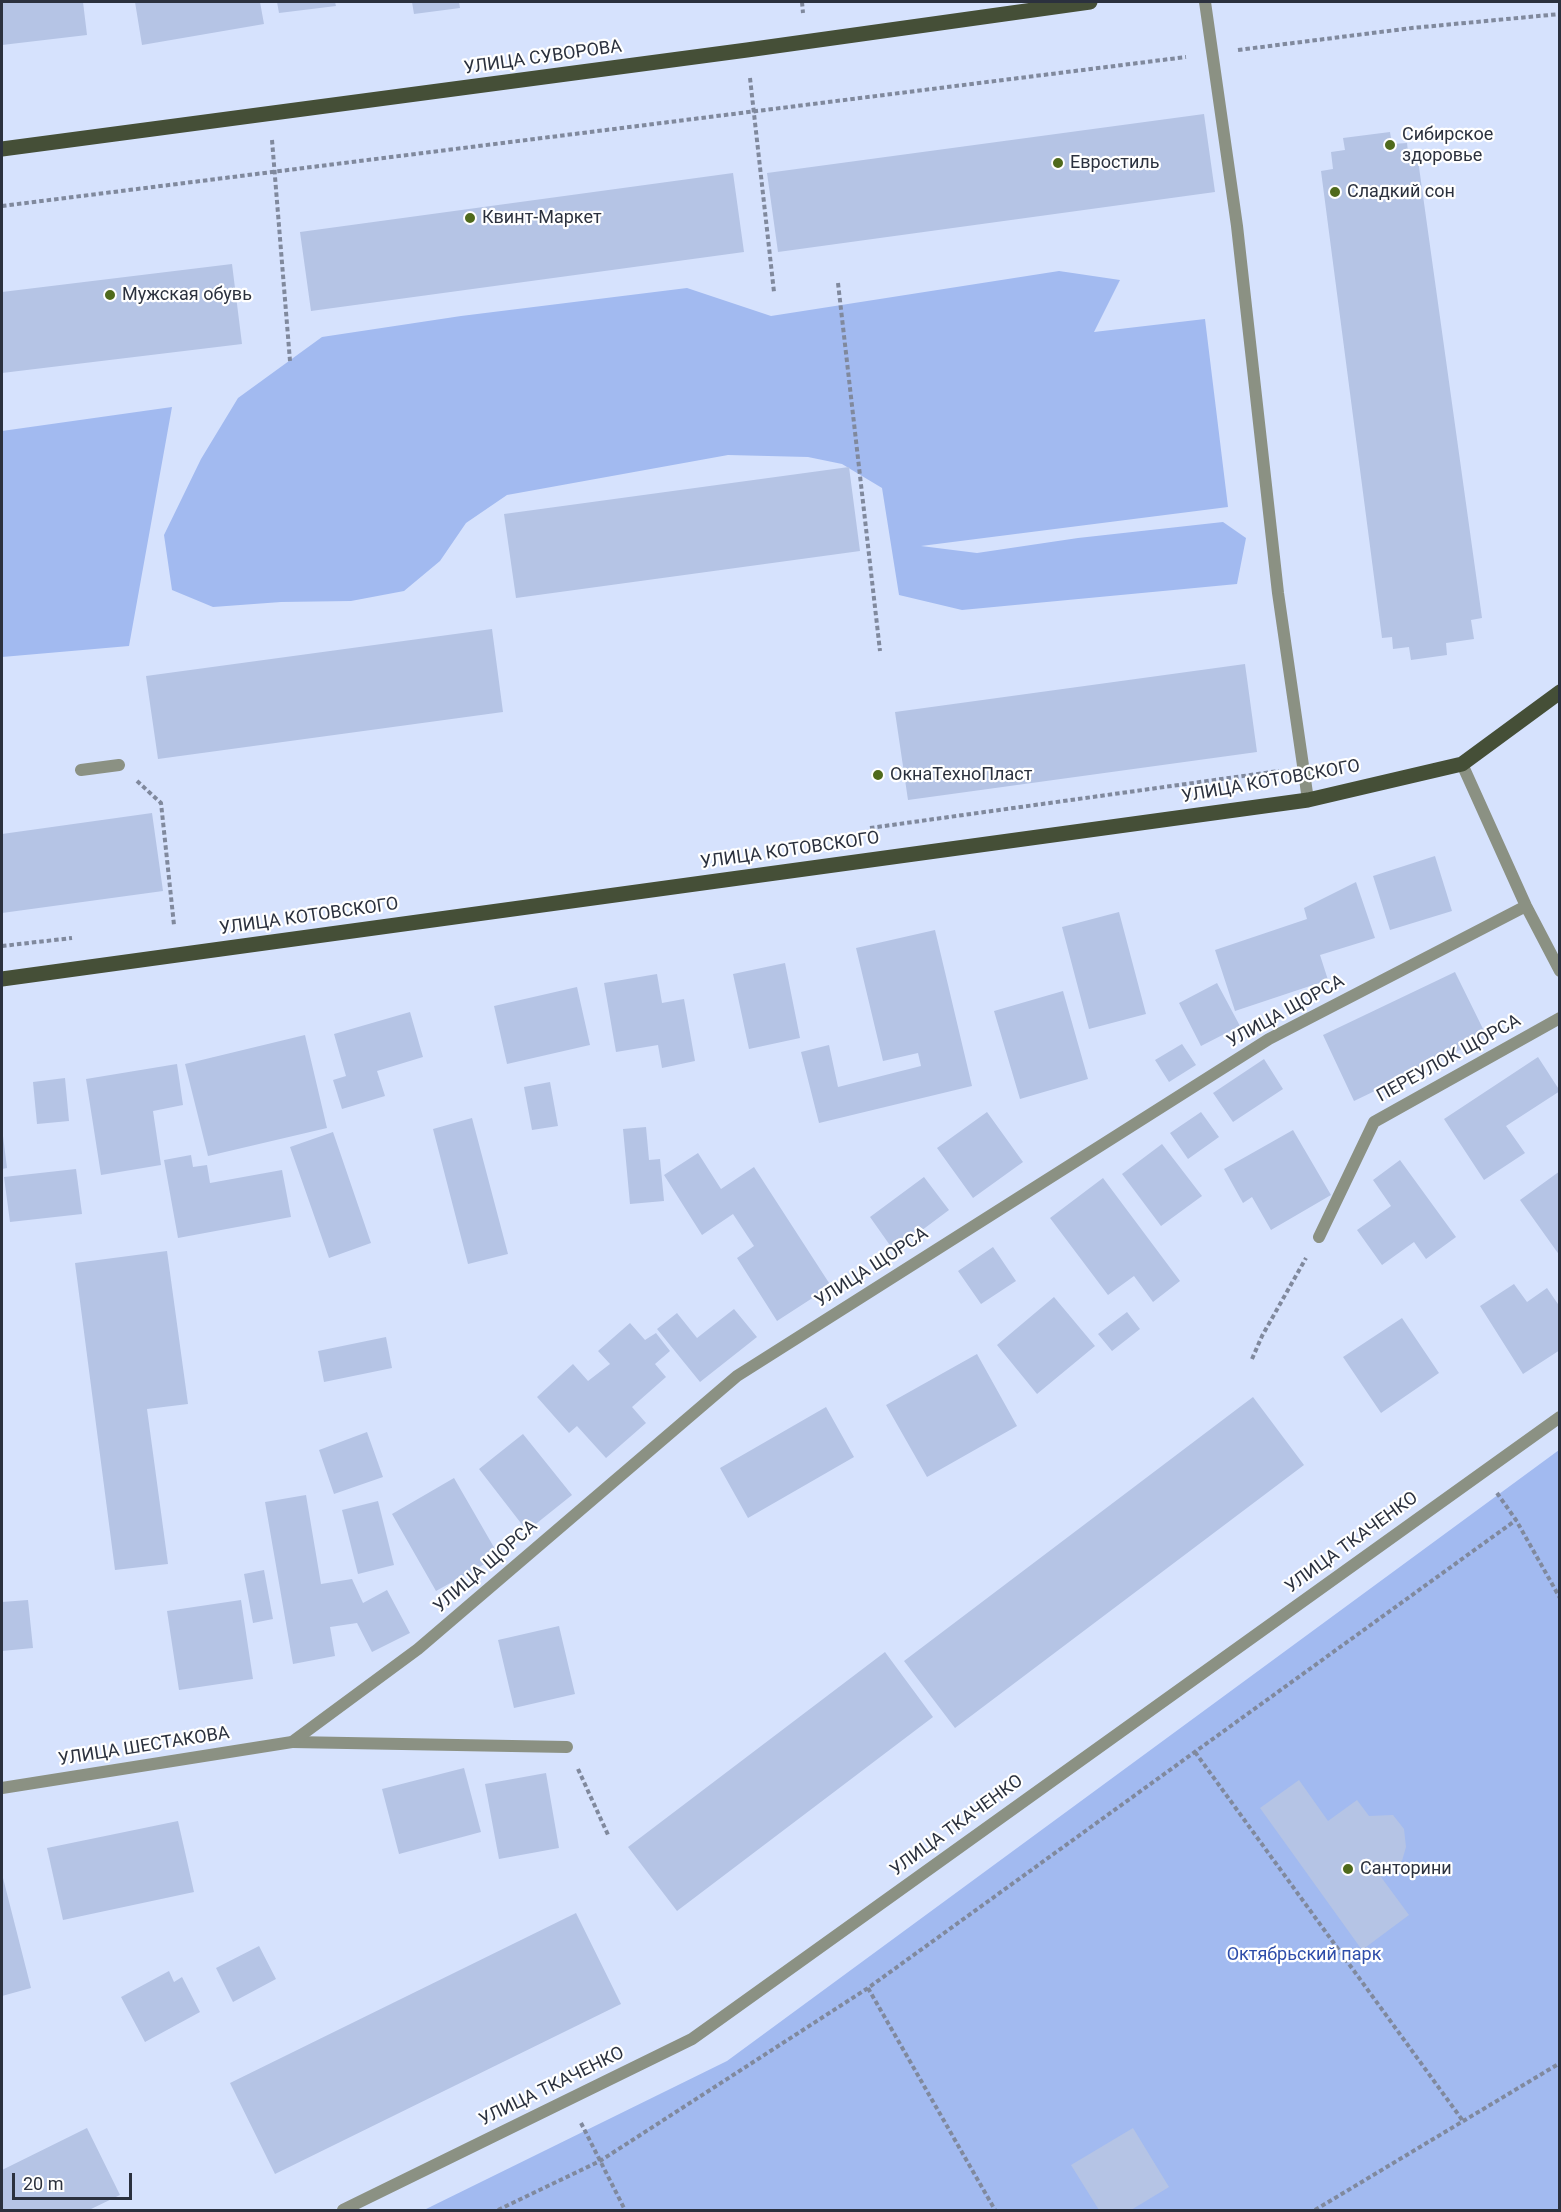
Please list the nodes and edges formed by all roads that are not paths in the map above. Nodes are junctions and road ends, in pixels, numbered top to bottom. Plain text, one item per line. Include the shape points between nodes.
1 (1090, 2) edge
2 (1205, 2) edge
3 (2, 149) edge
4 (1560, 692) edge
5 (1462, 764) junction
6 (119, 765) road end
7 (81, 770) dead end
8 (1308, 800) junction
9 (1526, 906) junction
10 (1560, 971) edge
11 (2, 979) edge
12 (1560, 1018) edge
13 (1319, 1237) road end
14 (1560, 1417) edge
15 (292, 1742) junction
16 (567, 1747) road end
17 (2, 1788) edge
18 (343, 2211) edge

1 - 3 main road, УЛИЦА СУВОРОВА
2 - 8 street via 1237,226 1278,593
4 - 5 main road, УЛИЦА КОТОВСКОГО
5 - 8 main road, УЛИЦА КОТОВСКОГО
5 - 9 street
6 - 7 street
8 - 11 main road, УЛИЦА КОТОВСКОГО
9 - 10 street
9 - 15 street, УЛИЦА ЩОРСА via 1269,1039 737,1376 418,1649
12 - 13 street, ПЕРЕУЛОК ЩОРСА via 1374,1122
14 - 18 street, УЛИЦА ТКАЧЕНКО via 692,2039
15 - 16 street, УЛИЦА ШЕСТАКОВА
15 - 17 street, УЛИЦА ШЕСТАКОВА

